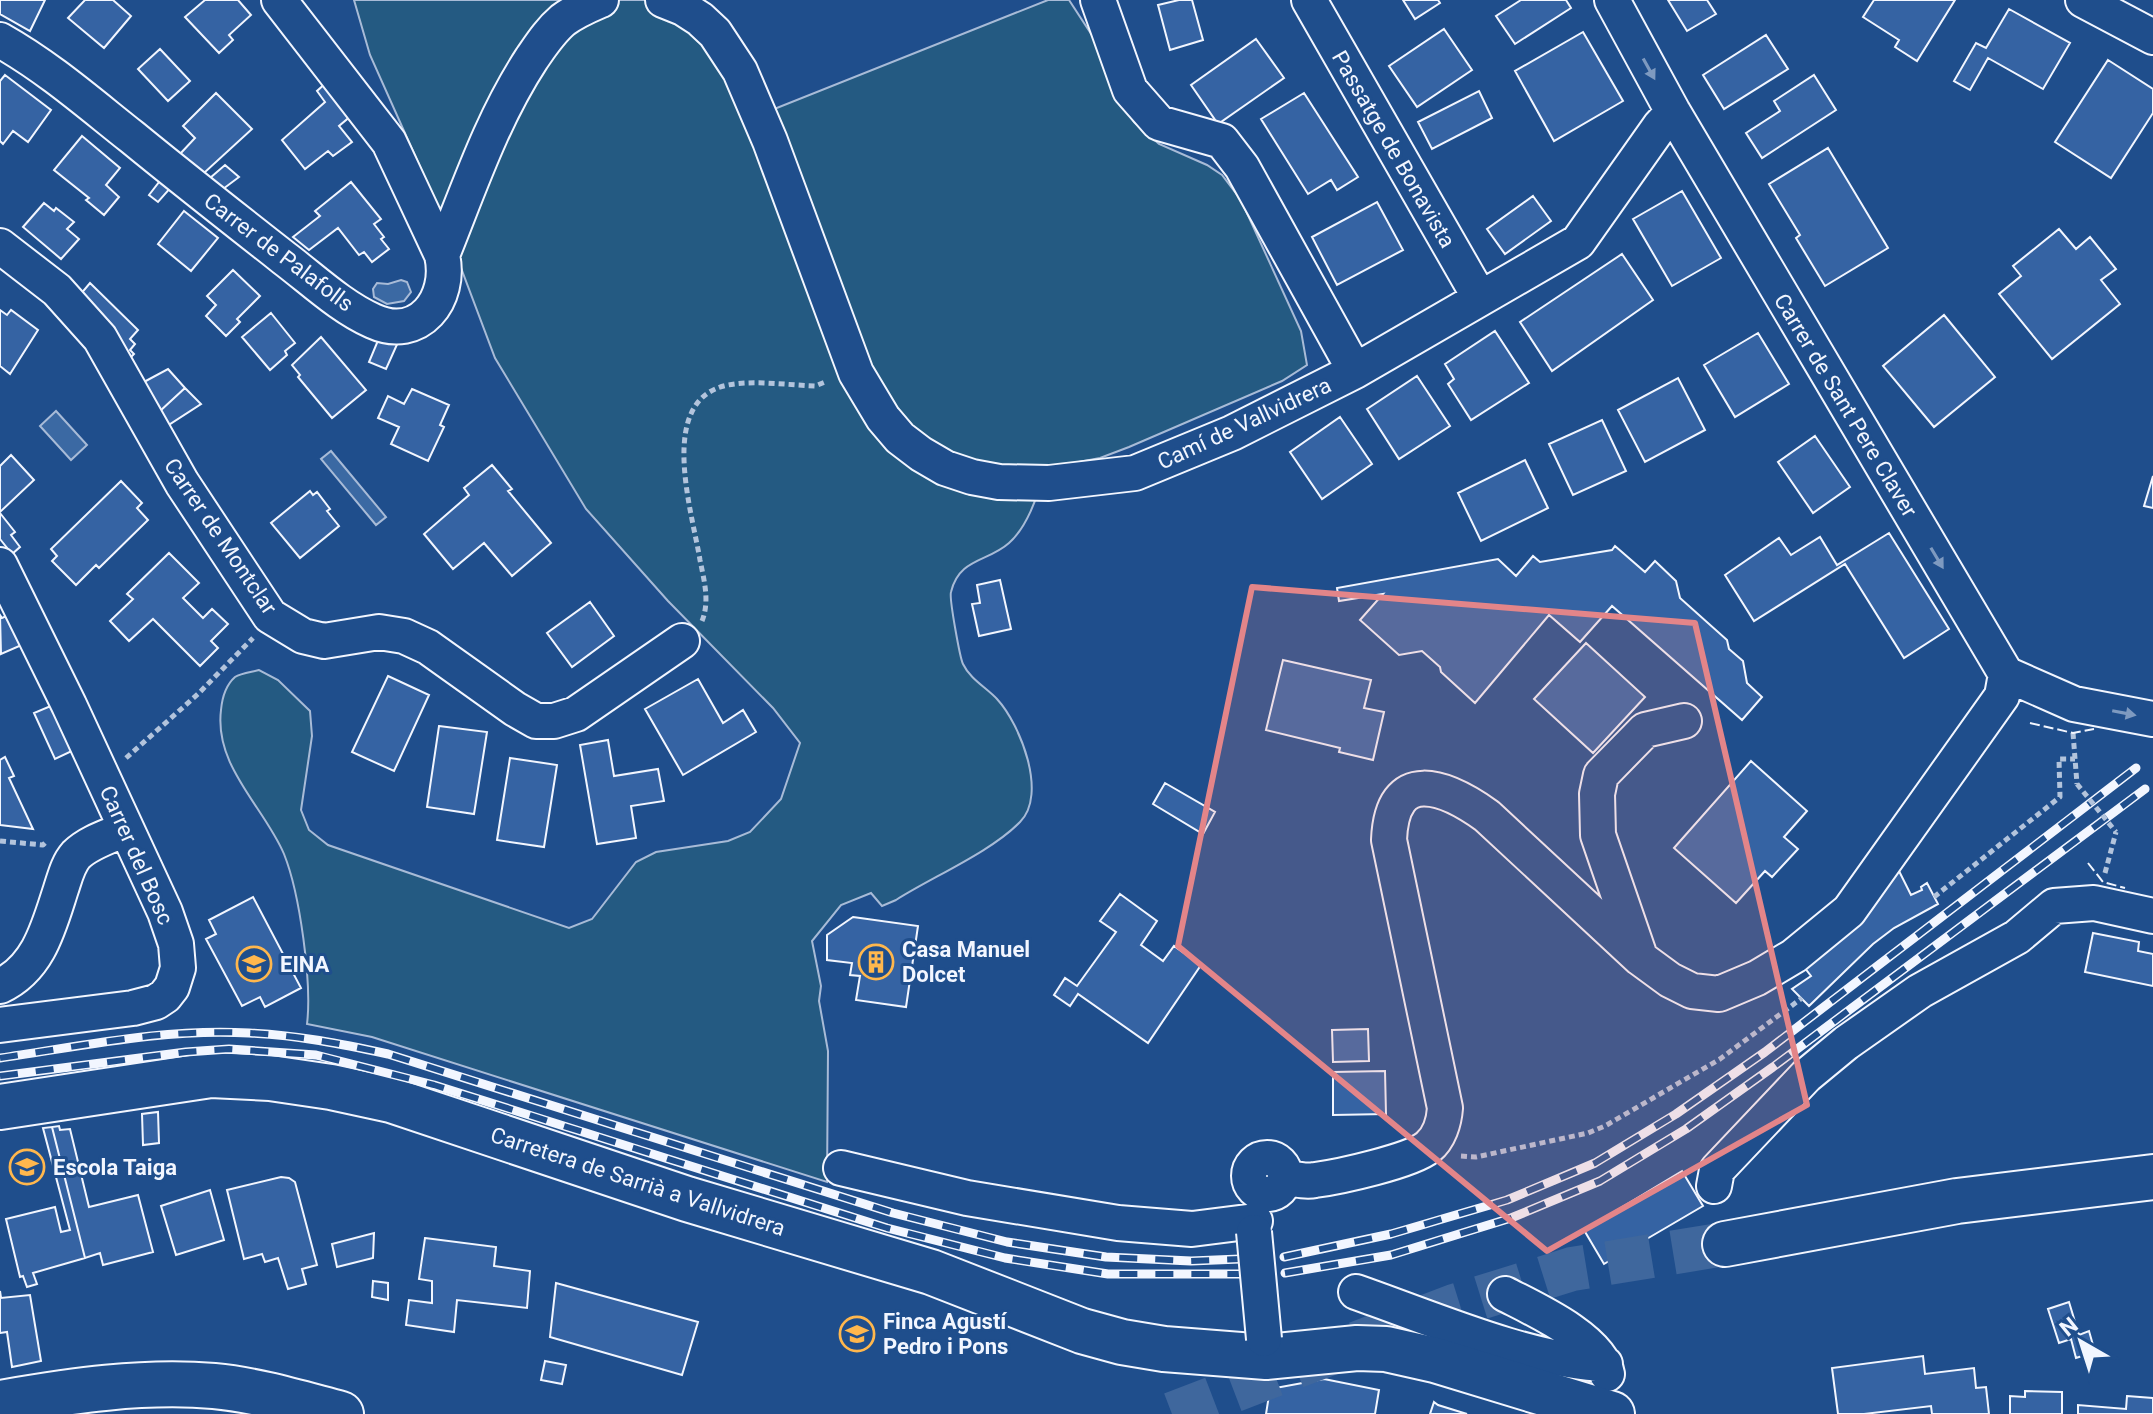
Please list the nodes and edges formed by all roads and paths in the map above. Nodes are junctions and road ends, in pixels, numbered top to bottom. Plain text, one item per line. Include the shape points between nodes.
1 (279, 0) edge
2 (601, 0) edge
3 (1098, 0) edge
4 (1309, 0) edge
5 (1612, 0) edge
6 (2083, 0) edge
7 (671, 1) edge
8 (2153, 37) edge
9 (0, 40) edge
10 (1673, 112) junction
11 (0, 246) edge
12 (442, 255) junction
13 (1480, 298) junction
14 (1355, 371) junction
15 (856, 373) junction
16 (0, 565) edge
17 (257, 633) dead end
18 (682, 641) joint
19 (2006, 674) junction
20 (2153, 719) edge
21 (1684, 721) dead end
22 (2073, 725) dead end
23 (2075, 759) junction
24 (124, 760) dead end
25 (126, 829) junction
26 (0, 841) edge
27 (43, 845) dead end
28 (1934, 897) dead end
29 (2094, 903) junction
30 (2153, 916) edge
31 (1640, 958) junction
32 (0, 986) edge
33 (1802, 998) dead end
34 (0, 1025) edge
35 (0, 1107) edge
36 (1430, 1146) junction
37 (841, 1168) dead end
38 (2152, 1177) edge
39 (1714, 1186) dead end
40 (1264, 1206) junction
41 (1725, 1244) tunnel mouth
42 (1356, 1292) dead end
43 (1505, 1294) dead end
44 (1265, 1348) junction
45 (1605, 1364) junction
46 (0, 1403) edge
47 (341, 1414) edge
48 (1613, 1414) edge

1 - 12 street, Carrer de Palafolls via 389,142
2 - 12 street via 561,21 518,79 494,123
3 - 14 street via 1130,90 1159,123 1222,141 1242,167
4 - 13 street, Passatge de Bonavista
5 -> 10 street, Carrer de Sant Pere Claver
6 - 8 street
7 - 15 street, Camí de Vallvidrera via 715,33 740,71
9 - 12 street, Carrer de Palafolls via 56,76 234,219 374,322 409,324 429,312 443,292
10 - 13 street, Camí de Vallvidrera via 1578,242
10 -> 19 street, Carrer de Sant Pere Claver
11 - 18 street, Carrer de Montclar via 57,290 100,338 182,483 270,616 303,636 324,641 379,632 404,636 536,721 576,714
13 - 14 street, Camí de Vallvidrera
14 - 15 street, Camí de Vallvidrera via 1232,433 1135,473 1049,483 999,482 945,468 900,438
15 - 18 path via 815,386 728,385 694,406 684,431 684,459 706,604 699,628
16 - 25 street, Carrer del Bosc
17 - 24 path
19 -> 20 street via 2074,704
19 - 31 street via 2002,696 1849,911 1815,940 1757,978 1719,994 1692,991
21 - 31 street via 1645,730 1601,775 1597,794 1598,835
22 - 23 path
23 - 28 path via 2059,759 2060,797
23 - 29 path, bridge via 2077,784 2116,832
25 - 32 street via 77,854 38,950 25,969
25 - 34 street, Carrer del Bosc via 176,944 178,968 172,987 156,1002 133,1008
26 - 27 path
29 - 30 street
29 - 39 street via 2054,906 2017,937 1920,991 1846,1043 1806,1076 1717,1170
31 - 36 street via 1469,803 1447,791 1414,789 1405,795 1390,823 1389,840 1445,1108
33 - 36 path via 1720,1059 1588,1133 1476,1157
35 - 44 main road, Carretera de Sarrià a Vallvidrera via 211,1075 331,1087 391,1100 687,1199 931,1272 1082,1331 1164,1349
36 - 40 street via 1414,1156 1314,1181
37 - 40 street via 967,1198 1118,1223 1192,1229
38 - 41 main road via 1957,1201
40 - 44 street, bridge
42 - 45 street via 1477,1335 1578,1363
43 - 45 street via 1571,1329
44 - 48 main road, Carretera de Sarrià a Vallvidrera via 1386,1349
45 - 48 street
46 - 47 main road via 124,1385 215,1386

